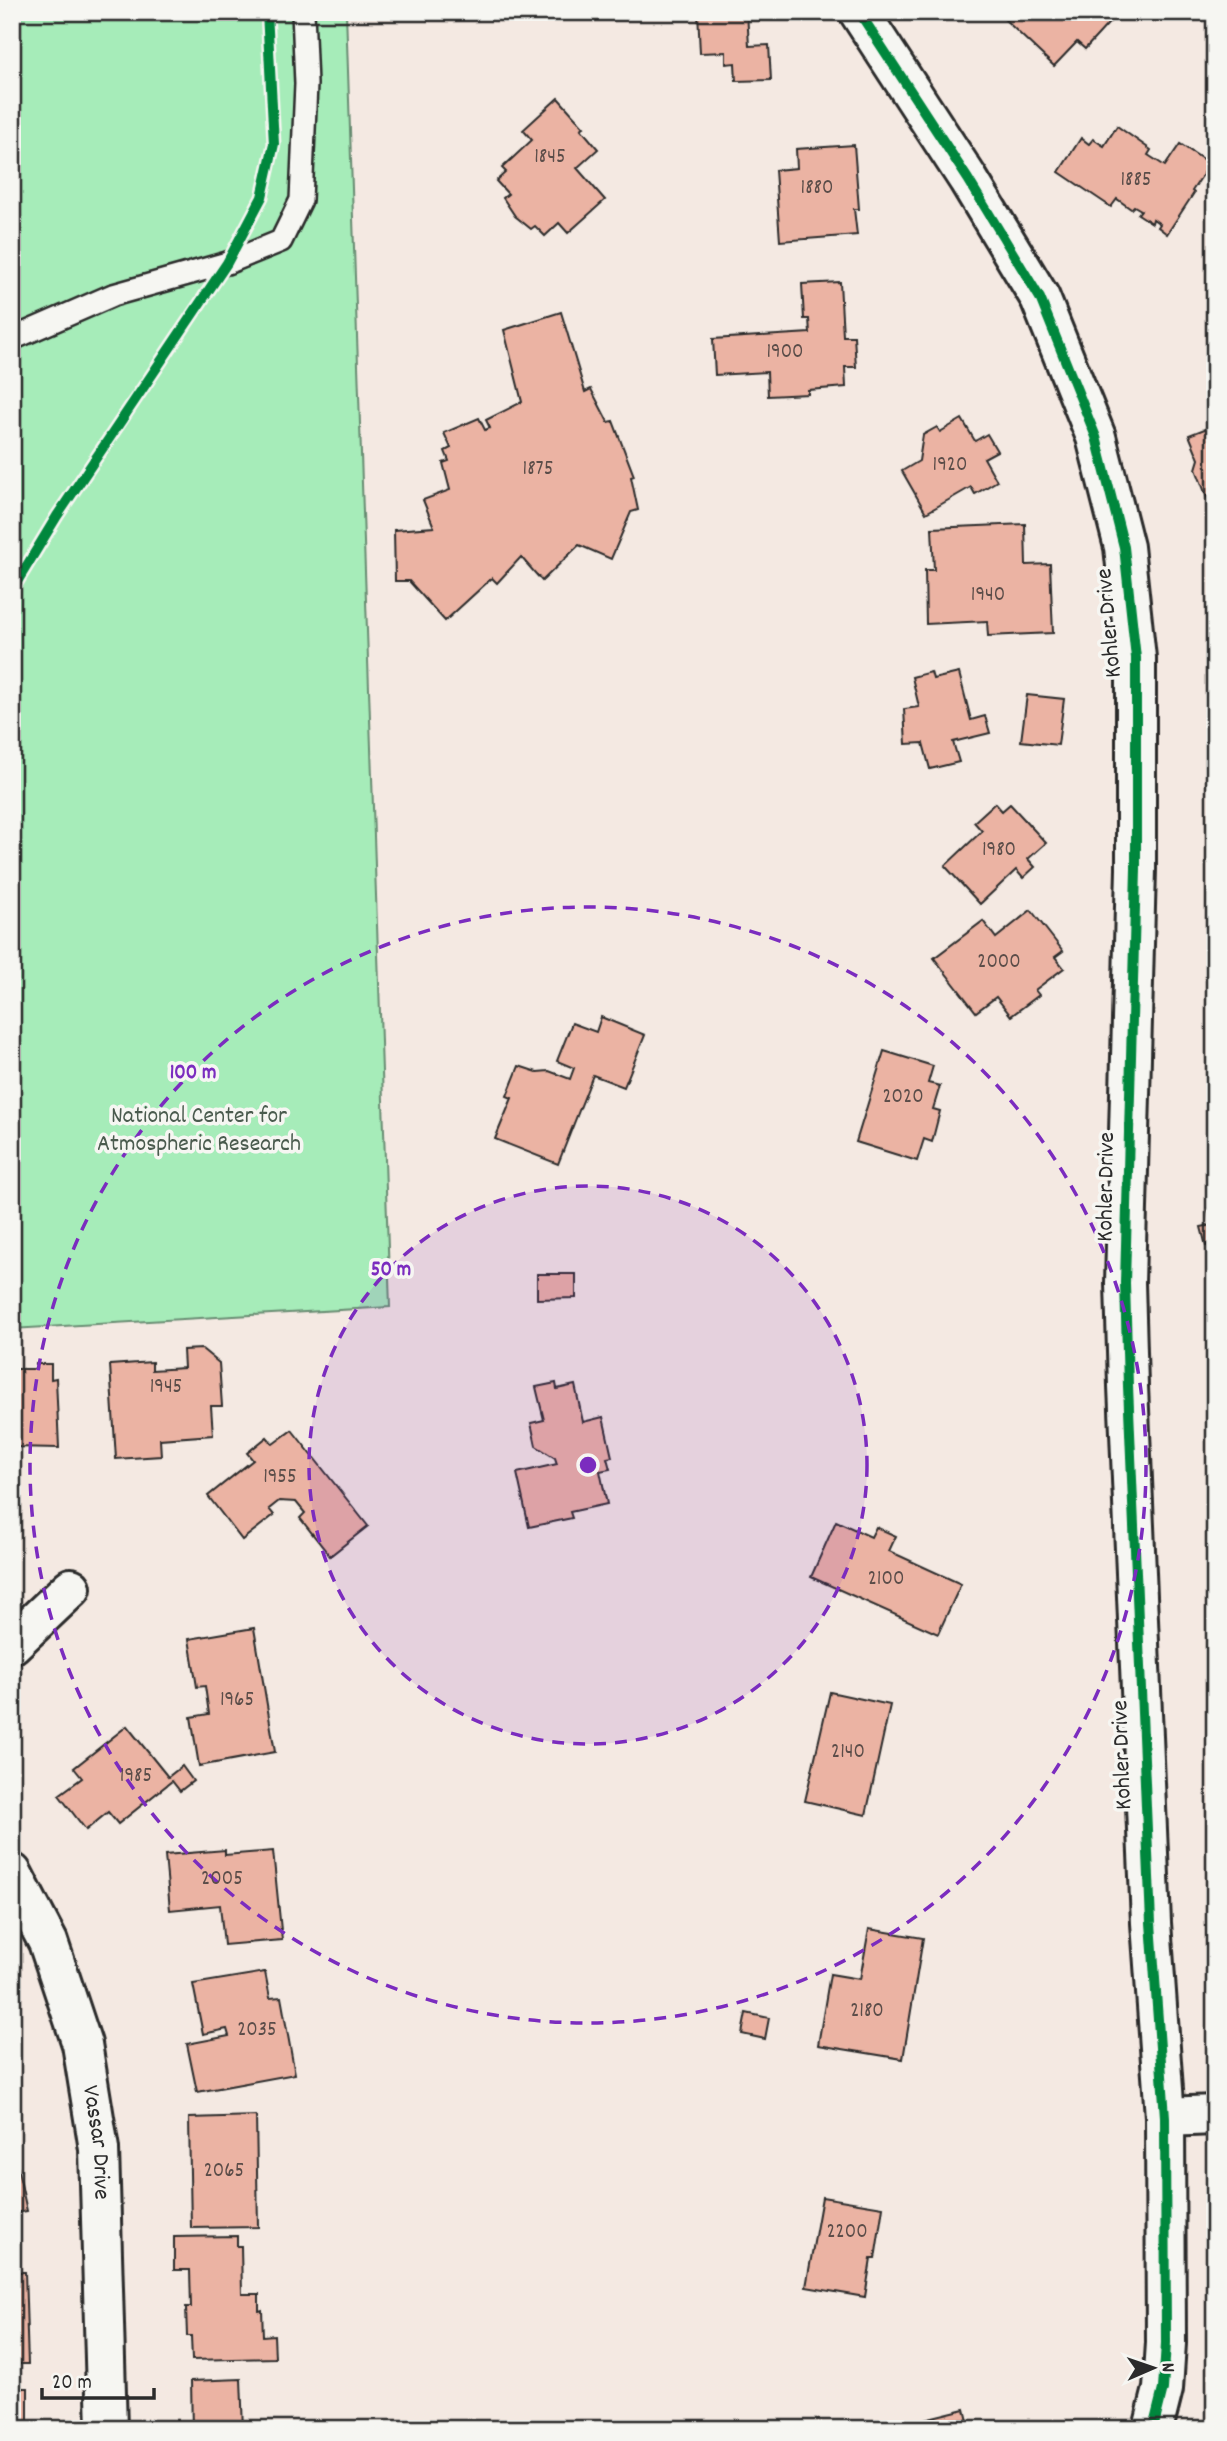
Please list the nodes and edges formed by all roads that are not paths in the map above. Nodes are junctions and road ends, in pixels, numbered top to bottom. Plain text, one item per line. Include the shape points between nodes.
1 (303, 12) edge
2 (859, 12) edge
3 (12, 339) edge
4 (71, 1588) dead end
5 (12, 1644) edge
6 (12, 1873) edge
7 (1215, 2115) edge
8 (1165, 2117) junction
9 (107, 2429) edge
10 (1153, 2429) edge

1 - 3 lane via 302,200 281,241 227,263 113,295
2 - 8 street, Kohler Drive via 1040,298 1096,437 1124,547 1136,658 1136,869 1125,1283 1151,1923
4 - 5 street
6 - 9 street, Vassar Drive via 48,1942 82,2044 99,2149
7 - 8 street
8 - 10 street, Kohler Drive via 1166,2343 1163,2389

